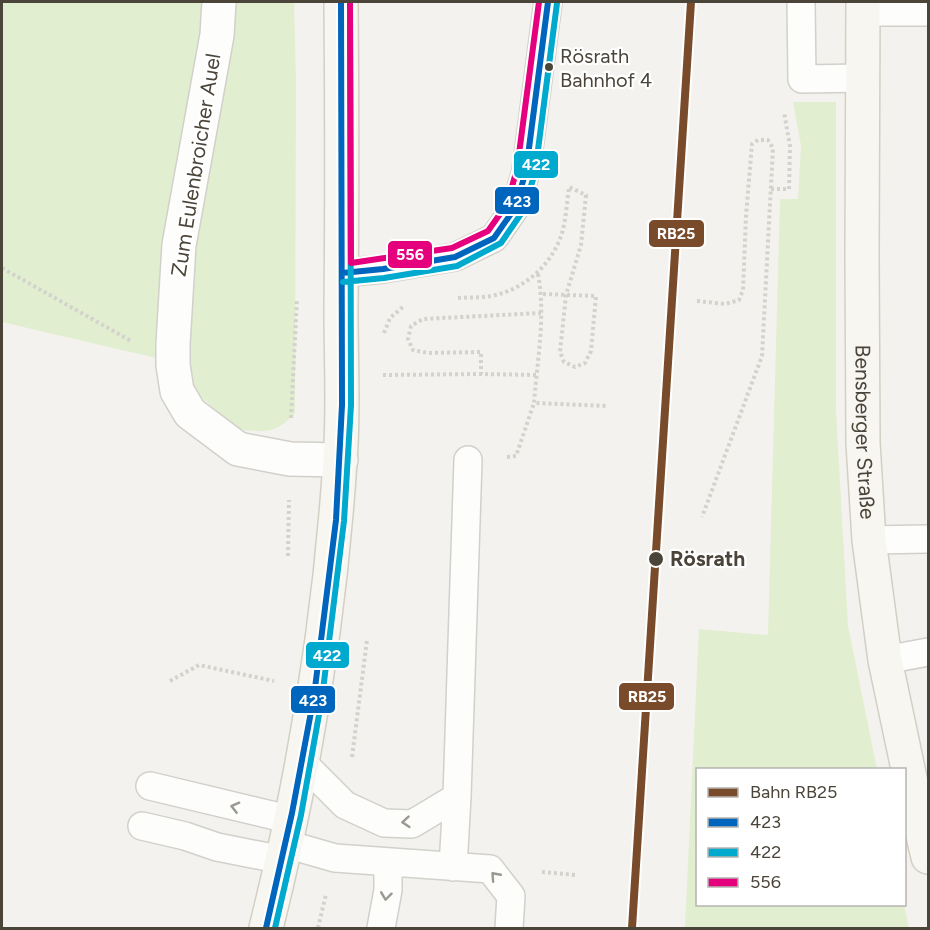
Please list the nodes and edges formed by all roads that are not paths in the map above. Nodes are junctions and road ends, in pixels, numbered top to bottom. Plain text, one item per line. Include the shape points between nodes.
1 (219, 2) edge
2 (341, 2) edge
3 (548, 2) edge
4 (801, 2) edge
5 (864, 7) edge
6 (928, 12) edge
7 (863, 78) junction
8 (342, 273) junction
9 (340, 460) junction
10 (468, 460) road end
11 (928, 539) edge
12 (869, 540) junction
13 (928, 652) edge
14 (885, 660) junction
15 (302, 762) junction
16 (150, 786) dead end
17 (457, 797) junction
18 (922, 800) edge
19 (142, 826) dead end
20 (287, 841) junction
21 (928, 857) edge
22 (388, 863) junction
23 (453, 867) junction
24 (266, 928) edge
25 (381, 928) edge
26 (509, 928) edge

1 - 9 street, Zum Eulenbroicher Auel via 217,35 178,245 173,364 177,391 190,413 238,449 290,459
2 - 8 main road
3 - 8 lane via 526,171 515,208 494,238 455,257
4 - 7 lane via 801,79
5 - 6 lane
5 - 7 main road, Bensberger Straße
7 - 12 main road, Bensberger Straße via 863,443
8 - 9 main road
9 - 15 main road via 326,608
10 - 17 lane
11 - 12 lane
12 - 14 main road, Bensberger Straße
13 - 14 lane
14 - 18 main road, Bensberger Straße
17 -> 15 lane via 411,824 384,823 345,805
15 - 20 main road
20 -> 16 lane
17 - 23 lane
18 - 21 main road, Bensberger Straße
19 - 20 lane via 217,847
20 - 22 lane via 335,858
20 - 24 main road
22 - 23 lane
22 -> 25 lane
26 -> 23 lane via 511,896 490,868

